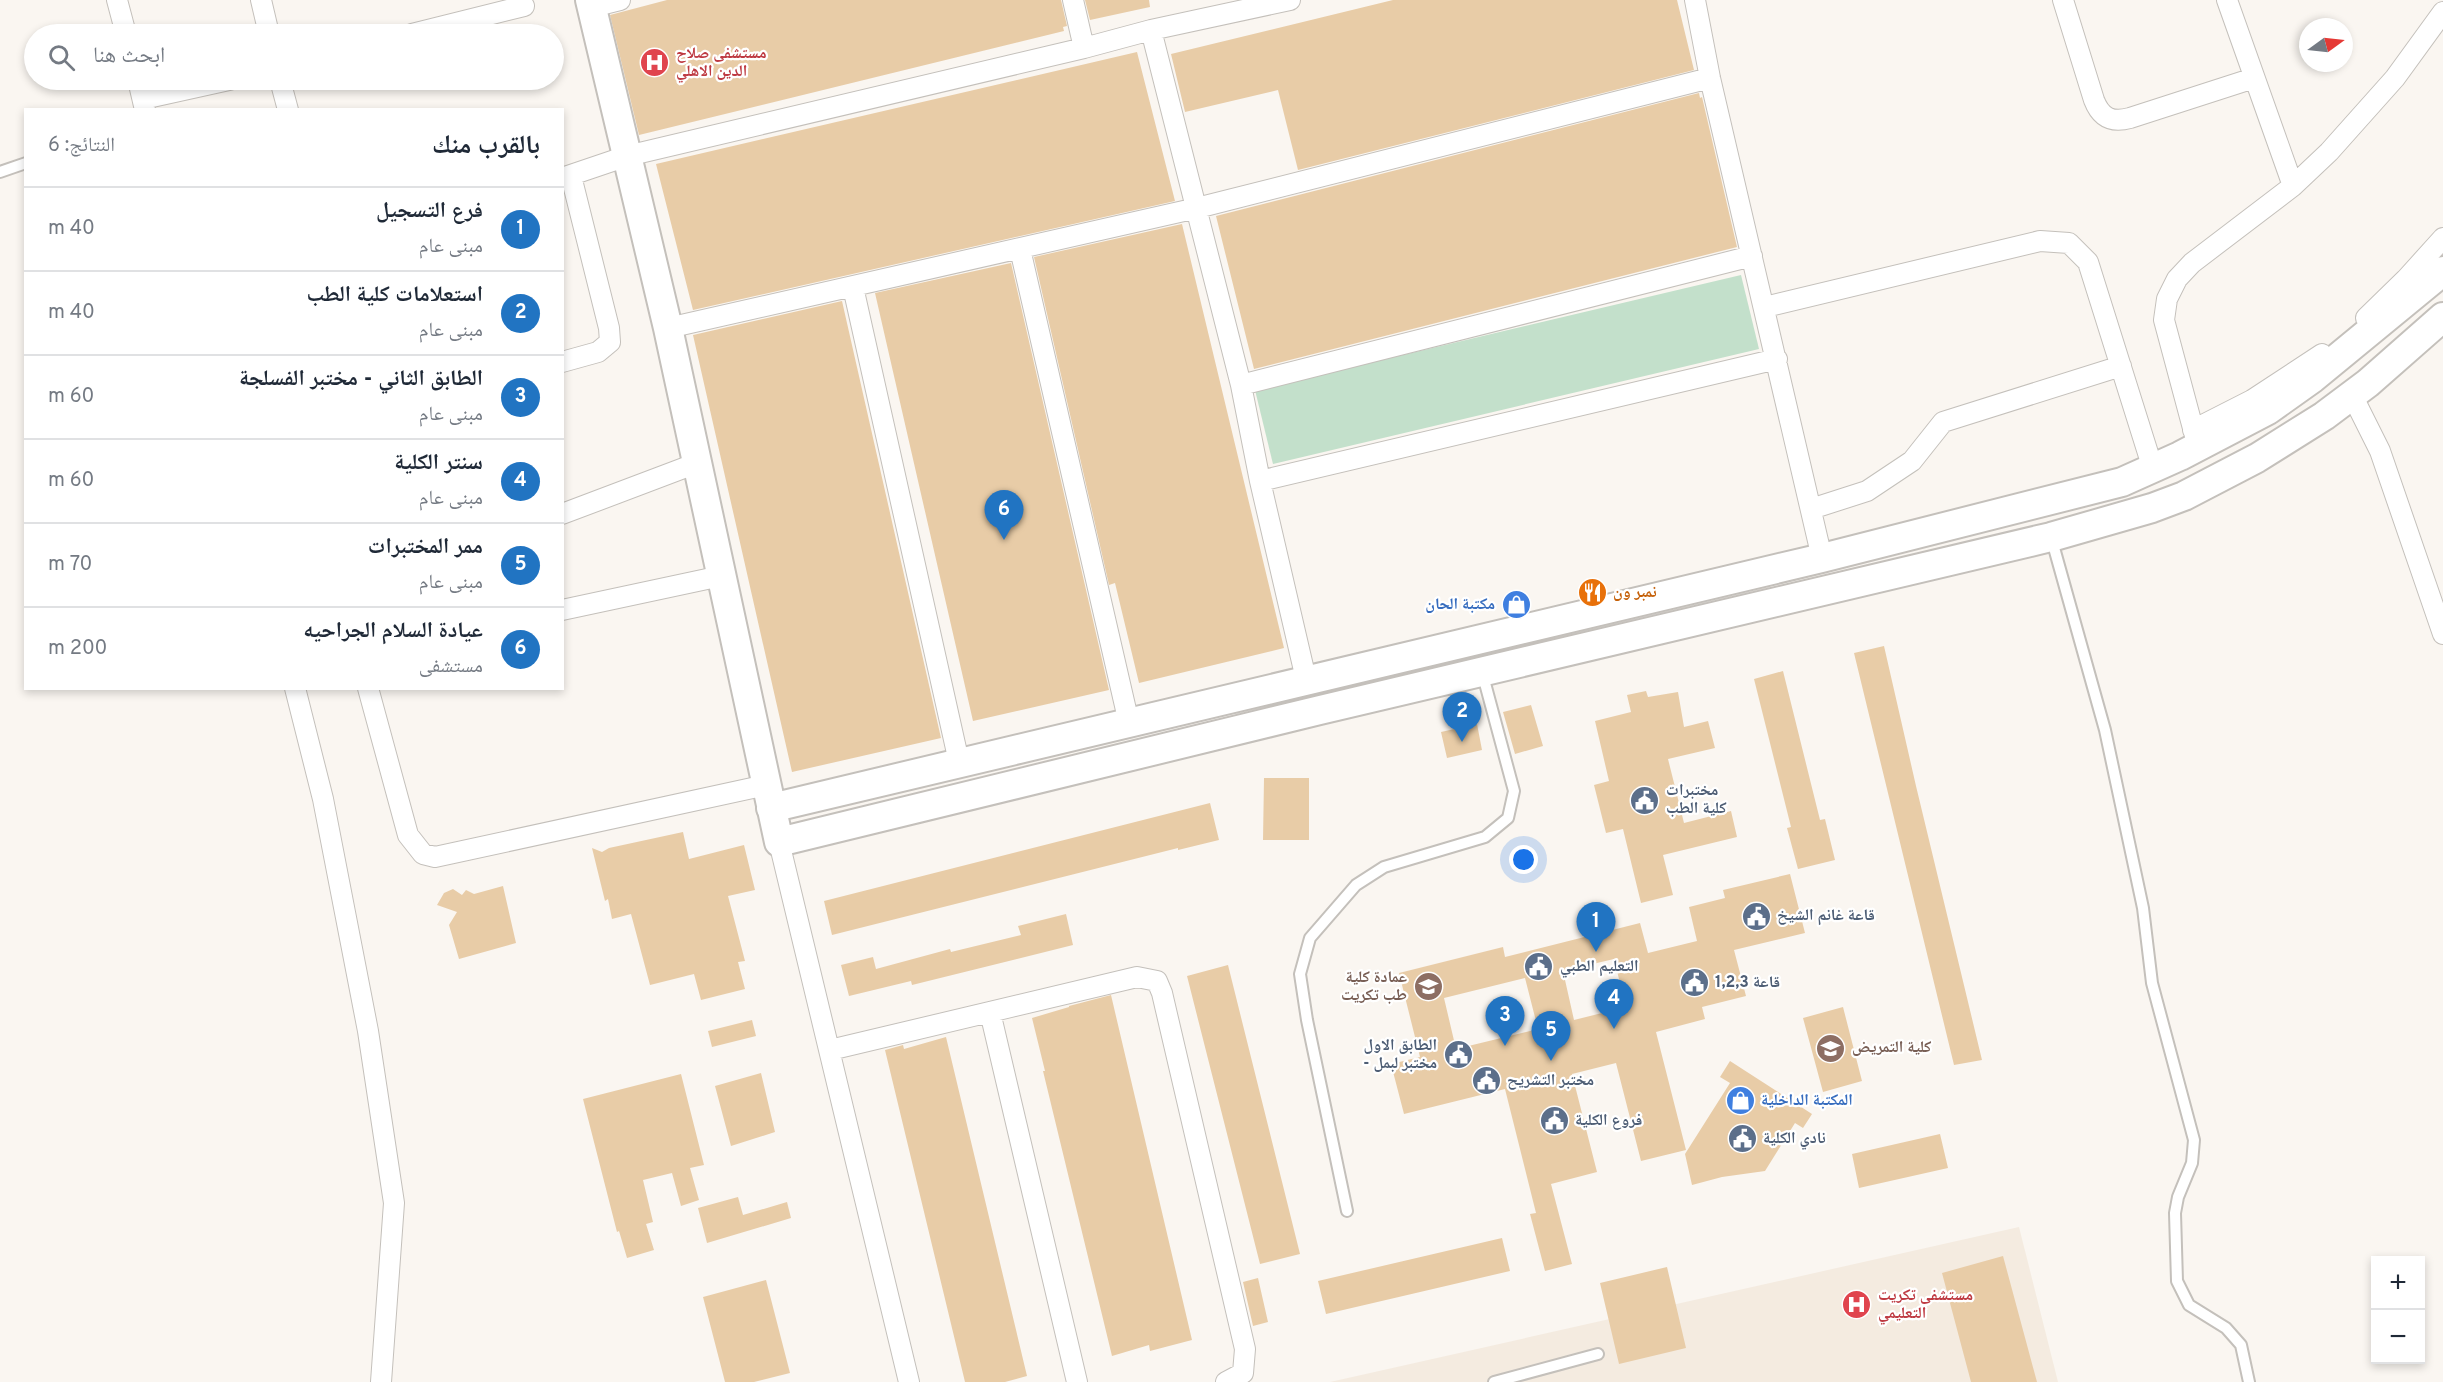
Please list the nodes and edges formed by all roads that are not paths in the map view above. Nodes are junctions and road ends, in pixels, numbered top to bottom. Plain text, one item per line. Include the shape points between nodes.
1 (117, 0) edge
2 (261, 0) edge
3 (620, 0) edge
4 (1073, 0) edge
5 (1290, 0) edge
6 (1695, 0) edge
7 (2062, 0) edge
8 (2227, 0) edge
9 (591, 3) edge
10 (524, 6) dead end
11 (1223, 7) edge
12 (2443, 12) edge
13 (123, 24) edge
14 (267, 24) edge
15 (452, 24) edge
16 (1151, 30) junction
17 (1084, 48) junction
18 (1710, 78) junction
19 (2254, 78) junction
20 (194, 90) edge
21 (283, 90) edge
22 (144, 104) edge
23 (287, 108) edge
24 (627, 156) junction
25 (24, 164) edge
26 (0, 172) edge
27 (567, 177) edge
28 (2293, 186) junction
29 (1197, 208) junction
30 (2443, 238) edge
31 (1020, 249) junction
32 (1752, 256) junction
33 (2443, 271) edge
34 (853, 286) junction
35 (1765, 308) junction
36 (2443, 316) edge
37 (668, 328) junction
38 (1777, 358) junction
39 (564, 361) edge
40 (2121, 366) junction
41 (1241, 385) junction
42 (2352, 395) junction
43 (2196, 439) junction
44 (697, 463) junction
45 (2153, 469) junction
46 (1260, 481) junction
47 (2061, 497) junction
48 (1811, 509) junction
49 (564, 513) edge
50 (2060, 534) junction
51 (1822, 558) junction
52 (721, 576) junction
53 (564, 610) edge
54 (1570, 617) junction
55 (2443, 634) edge
56 (1576, 649) junction
57 (1482, 672) junction
58 (1306, 679) junction
59 (296, 690) edge
60 (369, 690) edge
61 (1129, 723) junction
62 (959, 762) junction
63 (769, 796) junction
64 (779, 843) junction
65 (990, 1012) junction
66 (830, 1050) junction
67 (1347, 1210) dead end
68 (1598, 1354) dead end
69 (381, 1382) edge
70 (909, 1382) edge
71 (1077, 1382) edge
72 (1226, 1382) edge
73 (1494, 1382) edge
74 (2249, 1382) edge

1 - 13 street
2 - 14 street
3 - 9 street
4 - 17 street
5 - 11 street
6 - 18 street
7 - 19 street via 2094,100 2108,119 2130,118
8 - 19 street
9 - 24 street
10 - 15 street
11 - 16 street
12 - 28 street via 2363,116
16 - 17 street
16 - 29 street
17 - 24 street
18 - 29 street
18 - 32 street
19 - 28 street
20 - 22 street
21 - 23 street
24 - 27 street
24 - 37 street
25 - 26 lane
27 - 39 street via 610,342 598,352
28 - 43 street via 2192,263 2176,279 2167,299 2164,321
29 - 31 street
29 - 41 street
30 - 43 street via 2377,308 2314,361
31 - 34 street
31 - 61 street
32 - 35 street
32 - 41 street
33 - 43 street via 2313,378 2250,421
34 - 37 street
34 - 62 street
35 - 38 street
35 - 40 street via 2040,242 2069,243 2088,262
36 - 42 street
37 - 44 street
38 - 46 street
38 - 48 street
40 - 45 street
40 - 48 street via 1943,422 1912,461 1868,491
41 - 46 street
42 - 50 street via 2288,440 2184,496
42 - 55 street via 2380,451
43 - 45 street
44 - 49 street
44 - 52 street
45 - 47 street via 2122,482
46 - 58 street
47 - 50 street
47 - 51 street
48 - 51 street
50 - 56 street
50 - 74 lane via 2143,908 2152,982 2194,1140 2192,1163 2175,1213 2177,1281 2189,1305 2226,1328 2241,1345
51 - 54 street
52 - 53 street
52 - 63 street
54 - 56 street
54 - 58 street
56 - 57 street
57 - 64 street
57 - 67 lane via 1514,791 1508,818 1485,837 1384,867 1356,885 1310,938 1300,974
58 - 61 street
59 - 69 street via 323,799 368,1031 394,1203
60 - 63 street via 408,835 423,854 435,857
61 - 62 street
62 - 63 street
63 - 64 street
64 - 66 street
65 - 66 street
65 - 71 street
65 - 72 street via 1137,977 1157,981 1245,1349 1243,1372
66 - 70 street
68 - 73 lane

